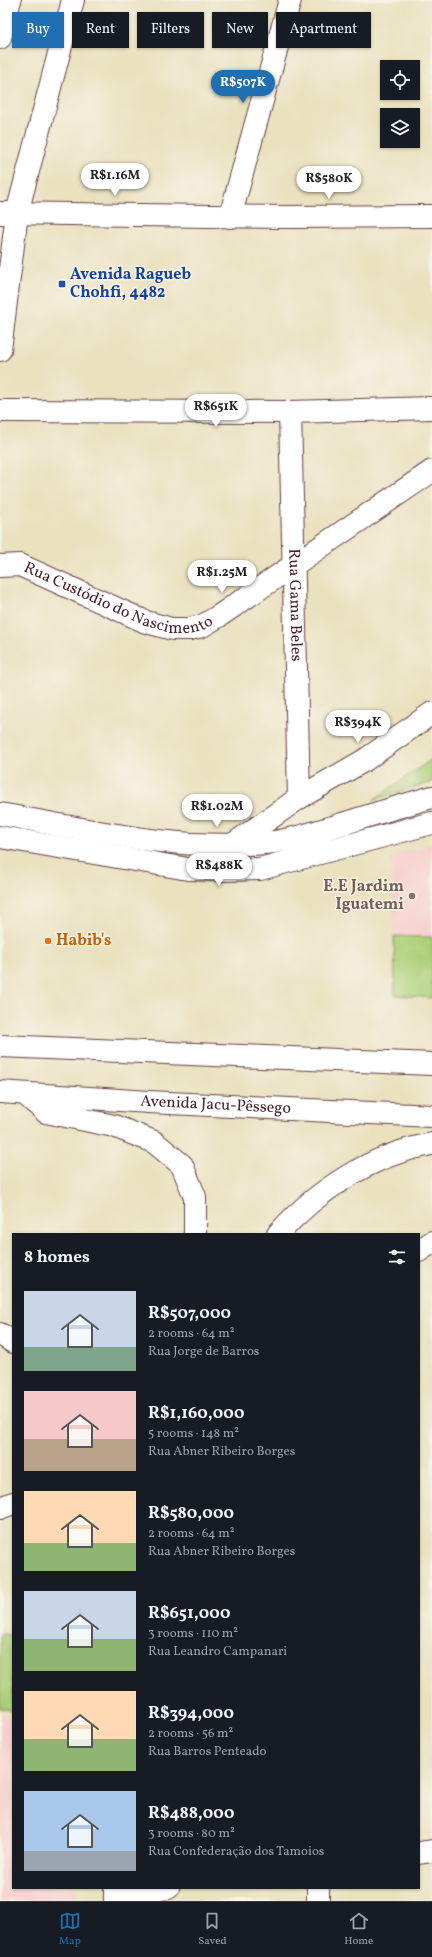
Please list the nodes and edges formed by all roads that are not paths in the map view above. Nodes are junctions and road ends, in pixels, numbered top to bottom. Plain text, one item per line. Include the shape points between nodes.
1 (10, 0) edge
2 (73, 0) edge
3 (290, 0) edge
4 (0, 38) edge
5 (9, 213) edge
6 (230, 216) junction
7 (432, 216) edge
8 (0, 350) edge
9 (432, 408) edge
10 (0, 410) edge
11 (290, 412) junction
12 (432, 471) edge
13 (0, 566) edge
14 (292, 567) junction
15 (432, 713) edge
16 (432, 797) edge
17 (299, 798) junction
18 (0, 814) edge
19 (432, 823) edge
20 (0, 837) edge
21 (232, 846) junction
22 (0, 1046) edge
23 (432, 1064) edge
24 (0, 1092) edge
25 (26, 1095) junction
26 (432, 1116) edge
27 (432, 1144) edge
28 (195, 1233) edge
29 (279, 1233) edge
30 (432, 1242) edge
31 (420, 1250) edge
32 (0, 1334) edge
33 (12, 1341) edge
34 (12, 1503) edge
35 (0, 1508) edge
36 (432, 1851) edge
37 (420, 1853) edge
38 (160, 1889) edge
39 (318, 1889) edge
40 (115, 1895) edge
41 (318, 1901) edge

1 - 4 main road
2 - 5 main road
3 - 6 main road
5 - 6 main road
5 - 8 main road
6 - 7 main road
9 - 11 main road
10 - 11 main road
11 - 14 main road, Rua Gama Beles
12 - 14 main road, Rua Custódio do Nascimento
13 - 14 main road, Rua Custódio do Nascimento via 20,565 146,622 172,629 202,626
14 - 17 main road, Rua Gama Beles
15 - 17 main road via 365,760
16 - 21 main road via 305,834 276,841
17 - 21 main road
18 - 21 main road via 113,834 192,844
19 - 20 main road via 260,869 230,870 188,869
22 - 23 main road
24 - 25 main road, Avenida Jacu-Pêssego
25 - 26 main road, Avenida Jacu-Pêssego
25 - 28 main road via 46,1112 114,1126 154,1142 182,1165 195,1197
27 - 29 main road via 378,1160 336,1183 294,1216
30 - 31 main road
32 - 33 main road
34 - 35 main road
36 - 37 main road
38 - 40 main road
39 - 41 main road

